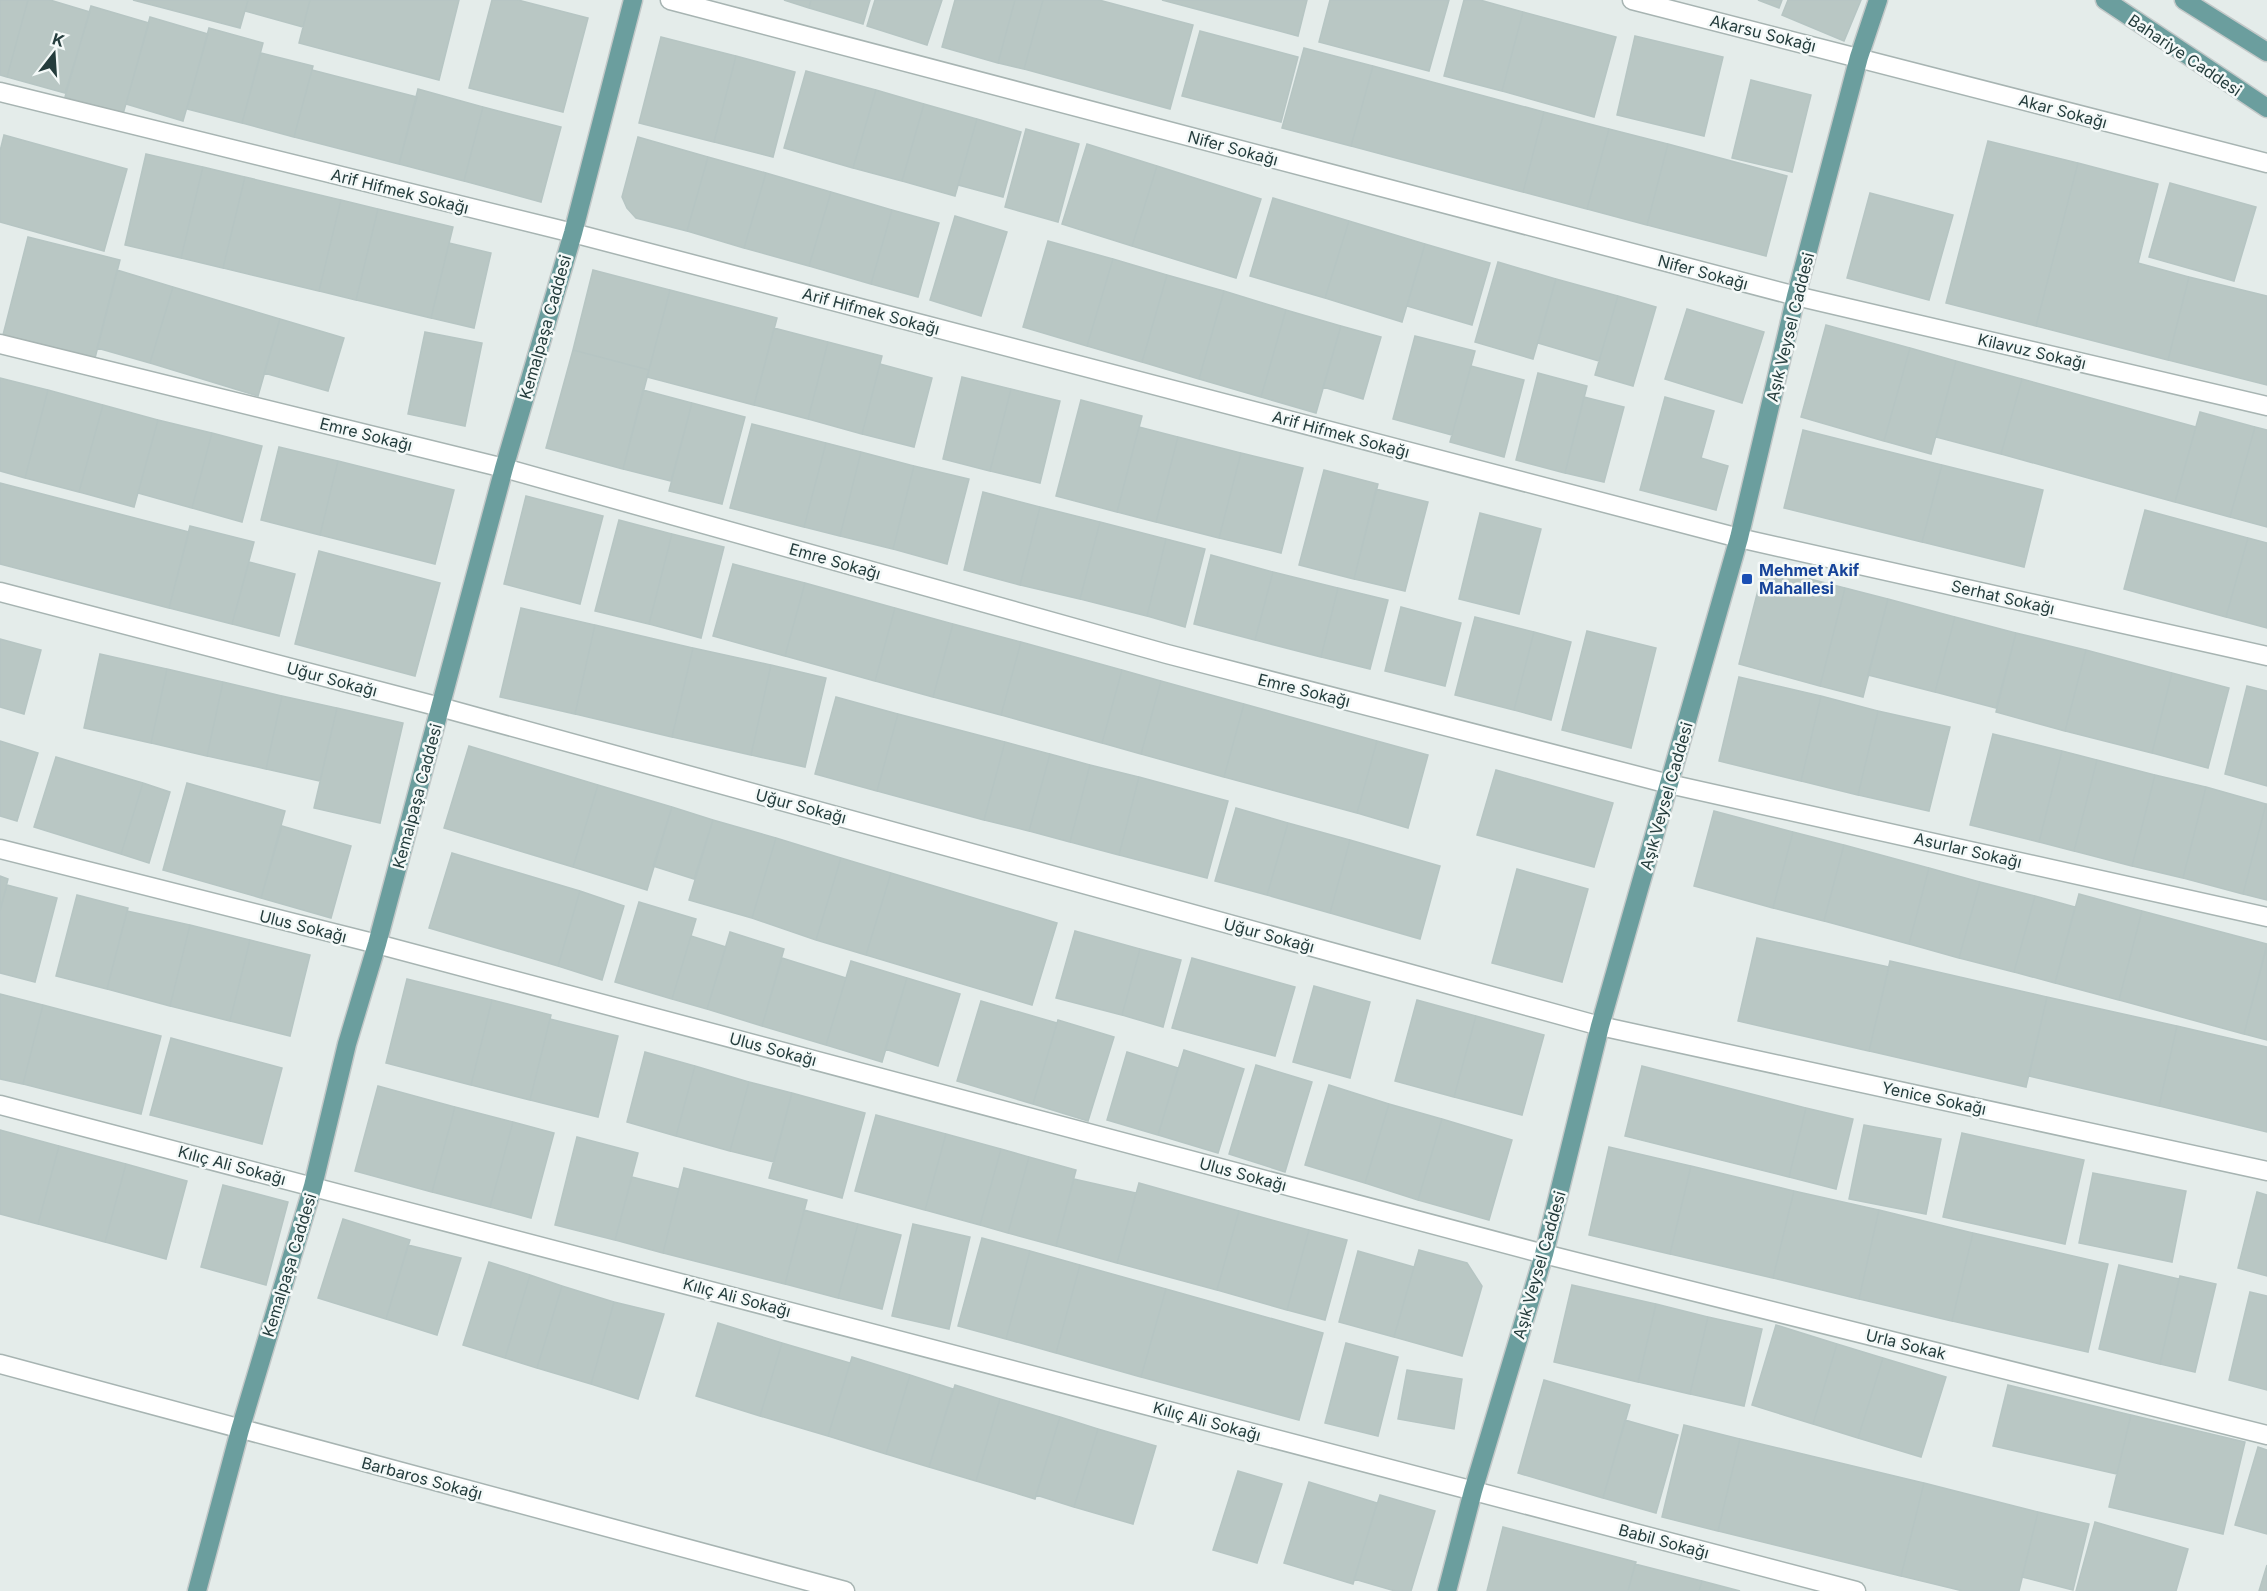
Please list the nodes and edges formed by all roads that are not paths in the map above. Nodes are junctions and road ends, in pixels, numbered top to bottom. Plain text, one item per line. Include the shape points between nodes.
1 (633, 0) edge
2 (670, 0) edge
3 (1632, 0) edge
4 (1878, 0) edge
5 (2105, 0) edge
6 (2184, 0) edge
7 (2267, 52) edge
8 (1859, 57) junction
9 (0, 92) edge
10 (2267, 108) edge
11 (2267, 163) edge
12 (573, 233) junction
13 (1796, 296) junction
14 (0, 344) edge
15 (2267, 406) edge
16 (504, 468) junction
17 (1739, 538) junction
18 (0, 592) edge
19 (2267, 656) edge
20 (440, 707) junction
21 (1669, 784) junction
22 (0, 849) edge
23 (2267, 917) edge
24 (377, 944) junction
25 (1600, 1026) junction
26 (0, 1105) edge
27 (2267, 1171) edge
28 (313, 1186) junction
29 (1544, 1254) junction
30 (0, 1364) edge
31 (240, 1430) junction
32 (2267, 1435) edge
33 (1473, 1491) junction
34 (196, 1591) edge
35 (845, 1591) edge
36 (1447, 1591) edge
37 (1856, 1591) edge

1 - 12 main road, Kemalpaşa Caddesi
2 - 13 street, Nifer Sokağı
3 - 8 street, Akarsu Sokağı
4 - 8 main road, Aşık Veysel Caddesi
5 - 10 main road, Bahariye Caddesi
6 - 7 main road
8 - 11 street, Akar Sokağı
8 - 13 main road, Aşık Veysel Caddesi
9 - 12 street, Arif Hifmek Sokağı
12 - 16 main road, Kemalpaşa Caddesi
12 - 17 street, Arif Hifmek Sokağı
13 - 15 street, Kilavuz Sokağı
13 - 17 main road, Aşık Veysel Caddesi
14 - 16 street, Emre Sokağı
16 - 20 main road, Kemalpaşa Caddesi
16 - 21 street, Emre Sokağı via 1167,654
17 - 19 street, Serhat Sokağı
17 - 21 main road, Aşık Veysel Caddesi
18 - 20 street, Uğur Sokağı
20 - 24 main road, Kemalpaşa Caddesi
20 - 25 street, Uğur Sokağı
21 - 23 street, Asurlar Sokağı
21 - 25 main road, Aşık Veysel Caddesi
22 - 24 street, Ulus Sokağı
24 - 28 main road, Kemalpaşa Caddesi via 347,1044
24 - 29 street, Ulus Sokağı
25 - 27 street, Yenice Sokağı
25 - 29 main road, Aşık Veysel Caddesi
26 - 28 street, Kılıç Ali Sokağı
28 - 31 main road, Kemalpaşa Caddesi
28 - 33 street, Kılıç Ali Sokağı
29 - 32 street, Urla Sokak
29 - 33 main road, Aşık Veysel Caddesi
30 - 31 street, Barbaros Sokağı
31 - 34 main road, Kemalpaşa Caddesi
31 - 35 street, Barbaros Sokağı
33 - 36 main road, Aşık Veysel Caddesi
33 - 37 street, Babil Sokağı

